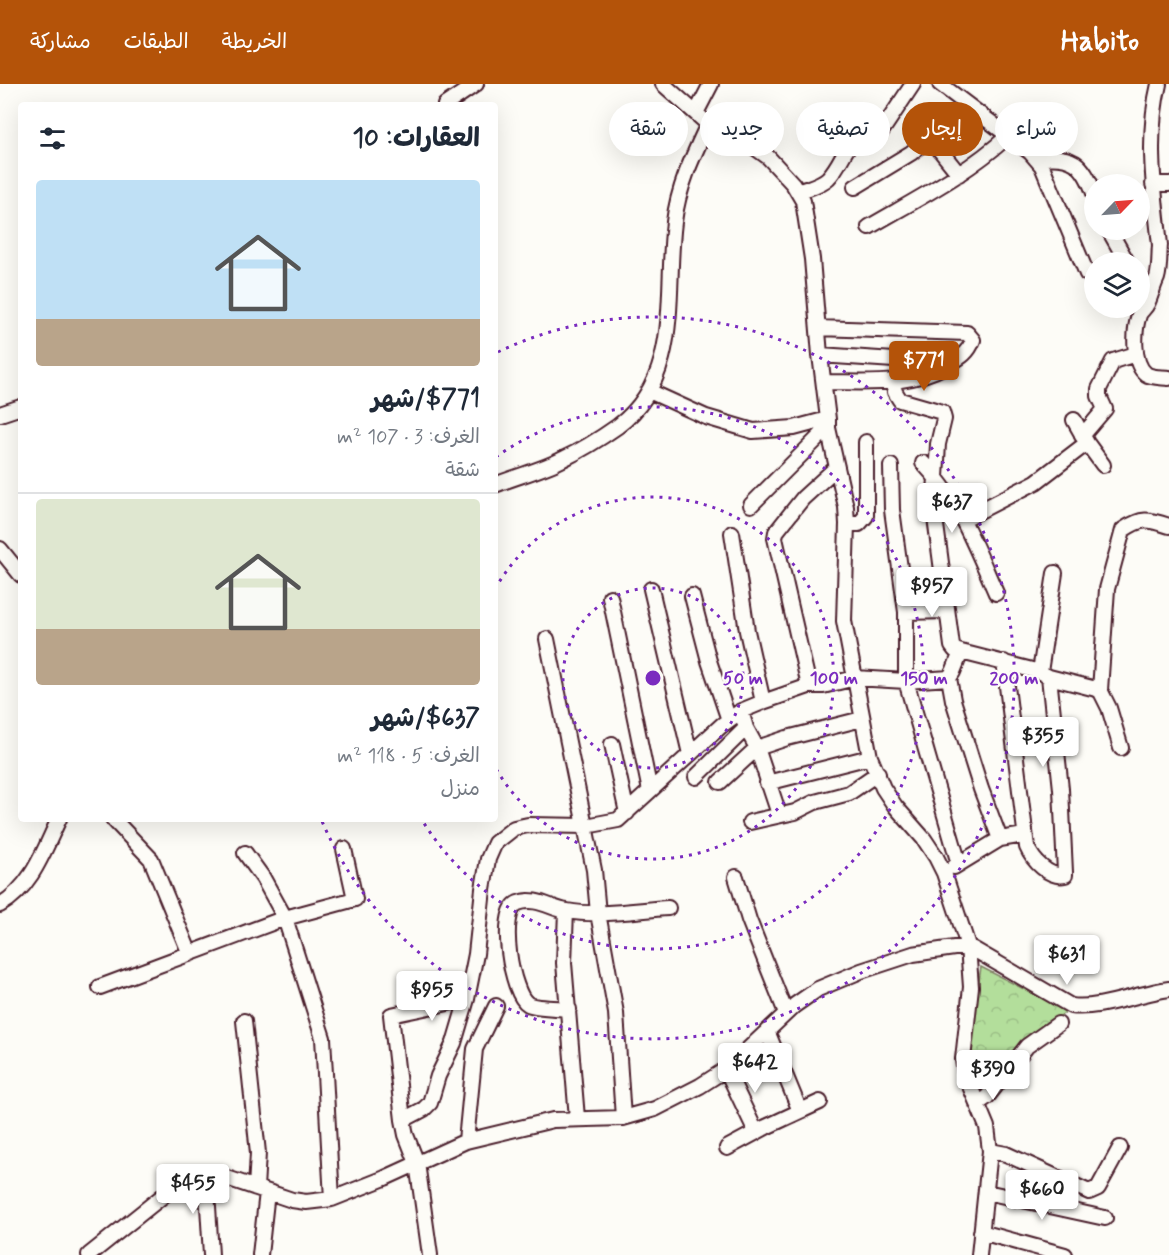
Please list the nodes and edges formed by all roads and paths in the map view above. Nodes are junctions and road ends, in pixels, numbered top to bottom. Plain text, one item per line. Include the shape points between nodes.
1 (476, 84) edge
2 (663, 84) edge
3 (711, 84) edge
4 (913, 84) edge
5 (1159, 84) edge
6 (949, 86) edge
7 (450, 102) edge
8 (696, 113) junction
9 (700, 117) edge
10 (995, 125) edge
11 (700, 141) edge
12 (995, 148) edge
13 (767, 156) edge
14 (1033, 156) edge
15 (1036, 159) junction
16 (959, 174) junction
17 (1086, 174) edge
18 (1153, 184) junction
19 (1169, 184) edge
20 (855, 188) dead end
21 (798, 192) junction
22 (869, 227) dead end
23 (1084, 267) edge
24 (1150, 298) edge
25 (1139, 318) edge
26 (818, 328) junction
27 (1136, 354) junction
28 (820, 355) junction
29 (964, 355) junction
30 (1169, 378) edge
31 (824, 382) junction
32 (893, 382) junction
33 (649, 391) junction
34 (18, 408) edge
35 (0, 414) edge
36 (1074, 420) dead end
37 (828, 423) junction
38 (1085, 440) junction
39 (866, 442) dead end
40 (923, 463) dead end
41 (1103, 465) dead end
42 (891, 466) dead end
43 (837, 467) junction
44 (937, 477) junction
45 (498, 484) edge
46 (751, 505) dead end
47 (962, 520) junction
48 (847, 524) junction
49 (1169, 526) edge
50 (732, 533) dead end
51 (0, 549) edge
52 (18, 571) edge
53 (1055, 573) dead end
54 (651, 589) dead end
55 (996, 593) dead end
56 (692, 596) dead end
57 (610, 597) dead end
58 (947, 611) junction
59 (906, 612) junction
60 (547, 639) dead end
61 (961, 652) junction
62 (1004, 662) junction
63 (1045, 674) junction
64 (855, 678) junction
65 (949, 678) junction
66 (906, 681) junction
67 (809, 686) junction
68 (1100, 690) junction
69 (763, 702) junction
70 (741, 711) junction
71 (862, 718) junction
72 (729, 720) junction
73 (746, 728) junction
74 (612, 744) dead end
75 (757, 748) junction
76 (1121, 748) dead end
77 (690, 754) junction
78 (870, 757) junction
79 (878, 773) junction
80 (696, 777) dead end
81 (720, 782) dead end
82 (767, 783) junction
83 (650, 791) junction
84 (627, 813) junction
85 (778, 814) junction
86 (58, 822) edge
87 (116, 822) edge
88 (750, 822) dead end
89 (586, 826) junction
90 (1025, 835) junction
91 (1000, 839) junction
92 (344, 849) dead end
93 (245, 853) dead end
94 (959, 864) junction
95 (944, 873) junction
96 (736, 877) dead end
97 (0, 905) edge
98 (668, 908) dead end
99 (566, 911) junction
100 (598, 913) junction
101 (285, 918) junction
102 (968, 946) junction
103 (190, 954) junction
104 (100, 987) dead end
105 (1169, 989) edge
106 (467, 999) junction
107 (496, 1006) dead end
108 (569, 1009) junction
109 (786, 1013) junction
110 (244, 1021) dead end
111 (1058, 1024) dead end
112 (768, 1031) junction
113 (726, 1069) junction
114 (819, 1102) dead end
115 (977, 1104) junction
116 (800, 1111) junction
117 (577, 1118) junction
118 (623, 1118) junction
119 (403, 1120) junction
120 (756, 1132) junction
121 (466, 1141) junction
122 (727, 1148) dead end
123 (1120, 1148) dead end
124 (990, 1150) junction
125 (417, 1163) junction
126 (206, 1174) junction
127 (262, 1190) junction
128 (986, 1192) junction
129 (332, 1199) junction
130 (1105, 1218) dead end
131 (981, 1232) junction
132 (89, 1255) edge
133 (211, 1255) edge
134 (260, 1255) edge
135 (430, 1255) edge
136 (979, 1255) edge
137 (1065, 1255) edge

1 - 7 street
2 - 8 street
3 - 8 street
4 - 21 street via 881,132 869,131 855,137 828,178
5 - 18 street via 1154,108
6 - 10 street
8 - 9 street
11 - 33 street via 682,180 669,267 666,343
12 - 16 street
13 - 21 street
14 - 15 street
15 - 17 street via 1063,158 1078,164
15 - 23 street
16 - 20 street via 928,139
16 - 22 street
18 - 19 street
18 - 24 street via 1160,245 1158,275
21 - 26 street via 803,201
25 - 27 street
26 - 28 street
26 - 29 street via 967,333 973,340
27 - 30 street via 1147,375
27 - 38 street via 1113,361 1100,389 1105,409
28 - 29 street via 894,360
28 - 31 street
29 - 32 street via 933,372
31 - 32 street
31 - 37 street
32 - 44 street via 900,400 942,412
33 - 37 street via 706,417 753,431
33 - 45 street via 619,425 563,460
34 - 35 street
36 - 38 street
37 - 43 street
37 - 46 street
38 - 41 street
38 - 47 street via 1036,482
39 - 48 street via 866,516 859,524
40 - 44 street
42 - 59 street via 892,510
43 - 48 street
43 - 67 street via 803,498 775,538
44 - 47 street
44 - 58 street via 934,510
47 - 55 street
48 - 64 street via 844,621
49 - 68 street via 1149,519 1134,522 1123,530 1107,589
50 - 69 street
51 - 52 street
53 - 63 street
54 - 77 street
56 - 72 street
57 - 83 street
58 - 59 street
58 - 61 street via 952,646
59 - 66 street
60 - 89 street
61 - 62 street
61 - 65 street
62 - 63 street
62 - 90 street
63 - 68 street
63 - 90 street via 1061,789 1065,875 1050,874 1035,860
64 - 66 street
64 - 67 street
64 - 71 street
65 - 66 street
65 - 91 street via 981,789
66 - 94 street
67 - 69 street
68 - 76 street
69 - 70 street
70 - 72 street
70 - 73 street
71 - 75 street
71 - 78 street
72 - 77 street
73 - 75 street
73 - 80 street
74 - 84 street
75 - 81 street
75 - 82 street
77 - 83 street
78 - 79 street
78 - 82 street
79 - 85 street via 849,793
79 - 95 street via 883,788 924,839
82 - 85 street
83 - 84 street
84 - 89 street via 611,823
85 - 88 street
86 - 97 street via 32,873
87 - 103 street via 152,859
89 - 100 street
89 - 106 street via 528,825 514,828 495,843 488,859
90 - 91 street
91 - 94 street
92 - 101 street via 355,899
93 - 101 street
94 - 95 street
95 - 102 street
96 - 109 street
98 - 100 street
99 - 100 street
99 - 108 street via 564,963
99 - 108 street via 547,904 515,904 508,914 509,949 525,1001 530,1005
100 - 118 street via 616,1013
101 - 103 street
101 - 129 street via 323,1038
102 - 105 street via 1071,1006 1090,1008
102 - 109 street via 913,954 861,971 818,989
102 - 115 street via 970,987 963,1059
103 - 104 street
106 - 119 street via 429,1104
106 - 119 street via 391,1015
107 - 121 street via 476,1049
108 - 117 street
109 - 112 street
110 - 127 street
111 - 115 street via 1028,1046
112 - 113 street
112 - 116 street
113 - 118 street via 655,1109
113 - 120 street
114 - 116 street
115 - 124 street via 987,1127
116 - 120 street
117 - 118 street
117 - 121 street via 552,1120
119 - 125 street
120 - 122 street
121 - 125 street
123 - 124 street via 1098,1188 1089,1192
124 - 128 street
125 - 129 street
125 - 135 street
126 - 127 street
126 - 132 street via 184,1179
126 - 133 street
127 - 129 street via 306,1202
127 - 134 street
128 - 130 street
128 - 131 street
131 - 136 street
131 - 137 street

